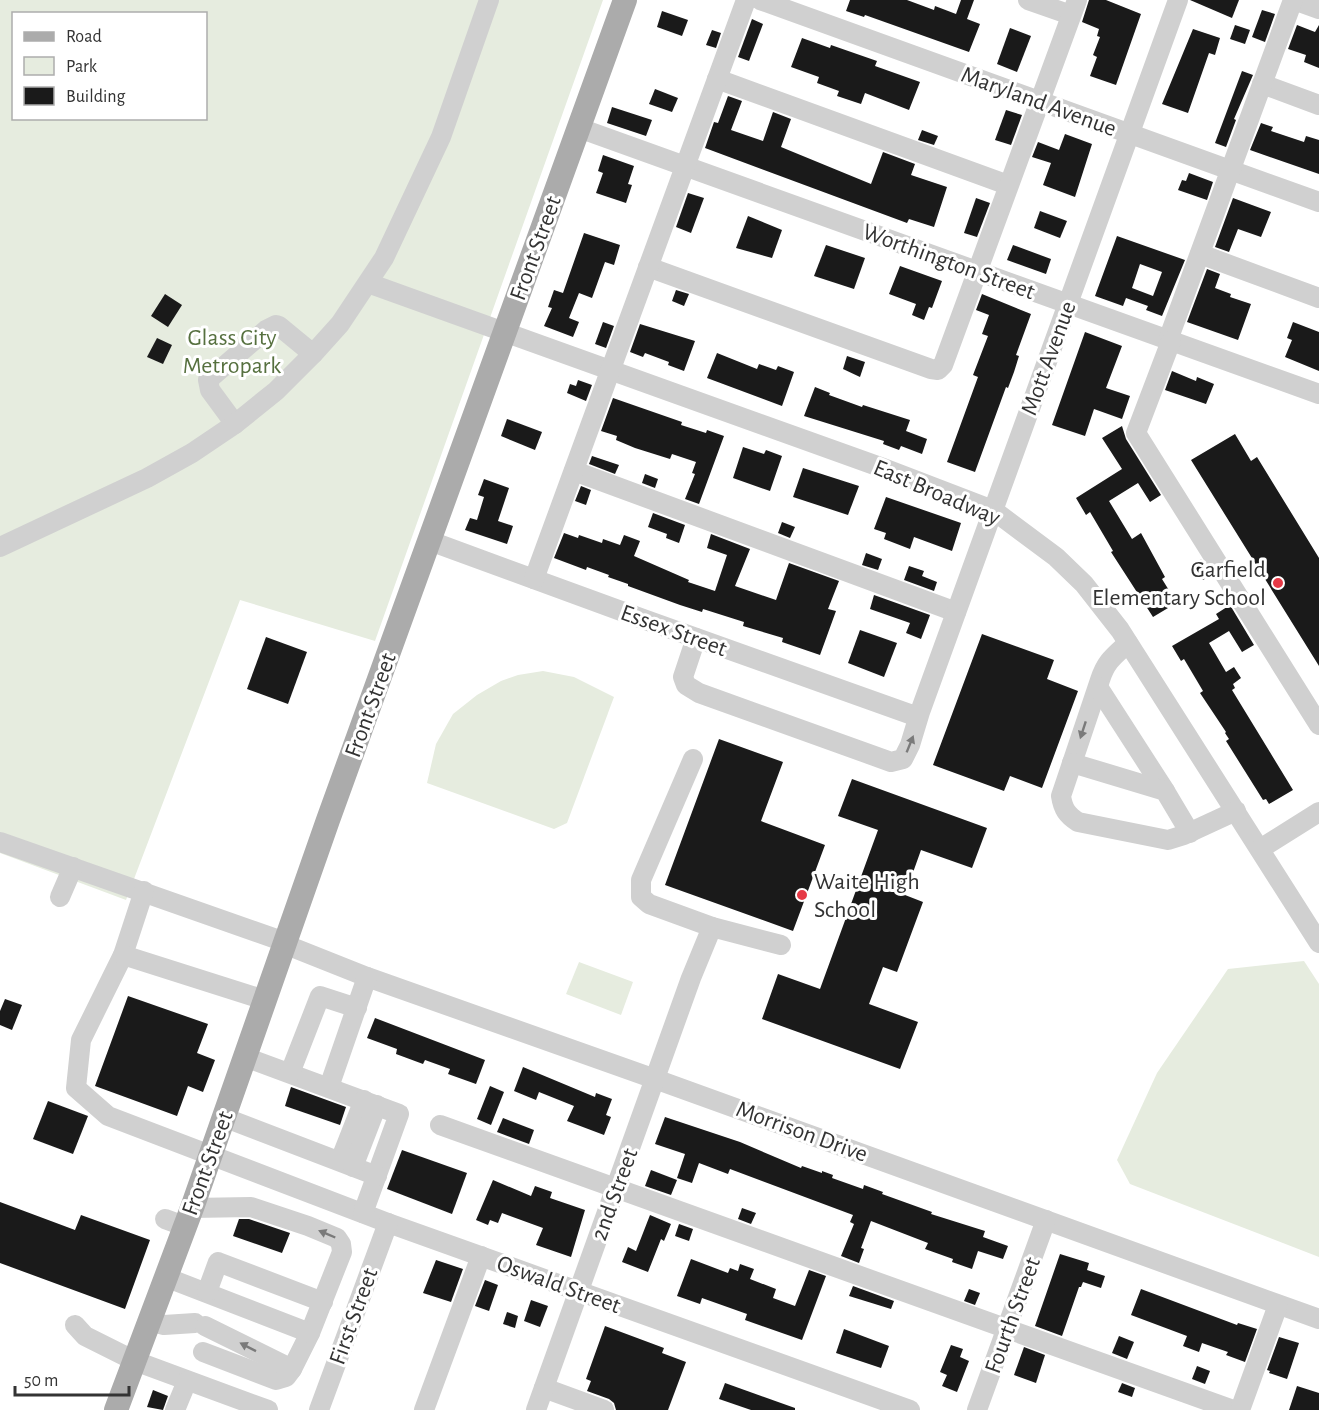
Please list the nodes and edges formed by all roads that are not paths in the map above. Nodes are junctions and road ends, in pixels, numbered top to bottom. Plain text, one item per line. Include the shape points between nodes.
1 (489, 0) edge
2 (625, 0) edge
3 (746, 0) edge
4 (760, 0) edge
5 (1028, 0) edge
6 (1178, 0) edge
7 (1293, 0) edge
8 (1074, 8) edge
9 (1319, 9) edge
10 (717, 79) junction
11 (1262, 84) junction
12 (1040, 101) junction
13 (1319, 105) edge
14 (579, 128) junction
15 (1130, 133) junction
16 (685, 166) junction
17 (1231, 170) junction
18 (1008, 185) junction
19 (1319, 202) edge
20 (1200, 254) junction
21 (648, 267) junction
22 (976, 271) junction
23 (368, 283) junction
24 (1319, 298) edge
25 (1068, 304) junction
26 (504, 332) junction
27 (1170, 341) junction
28 (313, 354) junction
29 (610, 370) junction
30 (1319, 394) edge
31 (235, 424) junction
32 (574, 471) junction
33 (993, 510) junction
34 (430, 541) junction
35 (0, 547) edge
36 (534, 579) junction
37 (956, 612) junction
38 (696, 638) junction
39 (1128, 643) junction
40 (1098, 687) junction
41 (918, 717) junction
42 (1319, 725) edge
43 (693, 759) dead end
44 (1072, 763) junction
45 (1165, 791) junction
46 (1236, 811) junction
47 (1319, 812) edge
48 (1190, 833) junction
49 (0, 842) edge
50 (1260, 849) junction
51 (73, 867) junction
52 (144, 891) junction
53 (60, 897) dead end
54 (712, 927) junction
55 (284, 943) junction
56 (1319, 943) edge
57 (781, 945) dead end
58 (123, 955) junction
59 (367, 977) junction
60 (265, 1000) junction
61 (357, 1008) junction
62 (245, 1057) junction
63 (290, 1073) junction
64 (655, 1079) junction
65 (330, 1087) junction
66 (370, 1102) junction
67 (223, 1118) junction
68 (440, 1125) dead end
69 (209, 1154) junction
70 (347, 1164) junction
71 (377, 1176) junction
72 (616, 1187) junction
73 (363, 1213) junction
74 (180, 1218) junction
75 (1046, 1220) junction
76 (388, 1223) junction
77 (481, 1256) junction
78 (165, 1277) junction
79 (579, 1291) junction
80 (207, 1292) junction
81 (322, 1302) junction
82 (1278, 1305) junction
83 (1319, 1319) edge
84 (149, 1321) junction
85 (75, 1325) dead end
86 (1007, 1328) junction
87 (309, 1333) junction
88 (203, 1352) dead end
89 (135, 1362) junction
90 (292, 1369) junction
91 (187, 1380) junction
92 (544, 1388) junction
93 (227, 1403) edge
94 (116, 1410) edge
95 (175, 1410) edge
96 (268, 1410) edge
97 (319, 1410) edge
98 (424, 1410) edge
99 (536, 1410) edge
100 (604, 1410) edge
101 (910, 1410) edge
102 (977, 1410) edge
103 (1233, 1410) edge
104 (1240, 1410) edge

1 - 23 street via 441,137 384,258
2 - 14 main road, Front Street
3 - 10 street
4 - 12 street, Maryland Avenue
5 - 8 street
6 - 15 street, Mott Avenue
7 - 9 street
7 - 11 street
8 - 12 street
10 - 16 street
10 - 18 street
11 - 13 street
11 - 17 street
12 - 15 street, Maryland Avenue
12 - 18 street
14 - 16 street, Worthington Street
14 - 26 main road, Front Street
15 - 17 street, Maryland Avenue
15 - 25 street, Mott Avenue
16 - 21 street
16 - 22 street, Worthington Street
17 - 19 street, Maryland Avenue
17 - 20 street
18 - 22 street
20 - 24 street
20 - 27 street
21 - 22 street via 938,370
21 - 29 street
22 - 25 street, Worthington Street
23 - 26 street, East Broadway
23 - 28 street
25 - 27 street, Worthington Street
25 - 33 street, Mott Avenue
26 - 29 street, East Broadway
26 - 34 main road, Front Street
27 - 30 street, Worthington Street
27 - 42 street via 1136,433
28 - 31 street
28 - 31 street via 276,325 208,380 210,390
29 - 32 street
29 - 33 street, East Broadway
31 - 35 street via 147,478
32 - 36 street
32 - 37 street
33 - 37 street, Mott Avenue
33 - 39 street, East Broadway via 1056,557 1084,584
34 - 36 street, Essex Street
34 - 55 main road, Front Street
36 - 38 street, Essex Street
37 - 41 street, Mott Avenue
38 - 41 street, Essex Street
38 -> 41 street, Mott Avenue via 683,677 686,686 891,762 903,759
39 - 40 street via 1105,666
39 - 46 street, East Broadway
40 -> 44 street
40 - 45 street
43 - 54 street via 641,880 641,897 649,904
44 - 45 street
44 - 48 street via 1061,796 1062,806 1078,822 1168,840
45 - 48 street
46 - 48 street
46 - 50 street, East Broadway
47 - 50 street
49 - 51 street, Morrison Drive
50 - 56 street, East Broadway
51 - 52 street, Morrison Drive
51 - 53 street
52 - 55 street, Morrison Drive
52 - 58 street
54 - 57 street
54 - 64 street, 2nd Street
55 - 59 street, Morrison Drive
55 - 60 main road, Front Street
58 - 60 street
58 - 69 street, Oswald Street via 81,1040 76,1088 108,1116
59 - 61 street
59 - 64 street, Morrison Drive
60 - 62 main road, Front Street
61 - 63 street via 320,996
61 - 65 street
62 - 63 street
62 - 67 main road, Front Street
63 - 65 street
64 - 72 street, 2nd Street
64 - 75 street, Morrison Drive
65 - 66 street
66 - 70 street
66 - 71 street via 399,1114
67 - 69 main road, Front Street
67 - 70 street
68 - 72 street
69 - 73 street, Oswald Street
69 - 74 main road, Front Street
70 - 71 street
71 - 73 street
72 - 79 street, 2nd Street
72 - 86 street
73 - 76 street, Oswald Street
74 - 78 main road, Front Street
81 -> 74 street via 342,1251 337,1238 251,1207
75 - 82 street, Morrison Drive
75 - 86 street, Fourth Street
76 - 77 street, Oswald Street
76 - 97 street, First Street
77 - 79 street, Oswald Street
77 - 98 street
78 - 80 street
78 - 84 main road, Front Street
79 - 92 street, 2nd Street
79 - 101 street, Oswald Street
80 - 81 street via 218,1262
80 - 87 street
81 - 87 street
82 - 83 street, Morrison Drive
82 - 104 street
84 - 89 main road, Front Street
90 -> 84 street via 200,1324 164,1325
85 - 89 street via 85,1336
86 - 102 street, Fourth Street
86 - 103 street
87 - 90 street
88 - 90 street via 276,1380
89 - 91 street
89 - 94 main road, Front Street
91 - 93 street
91 - 95 street
92 - 99 street, 2nd Street
92 - 100 street
93 - 96 street

